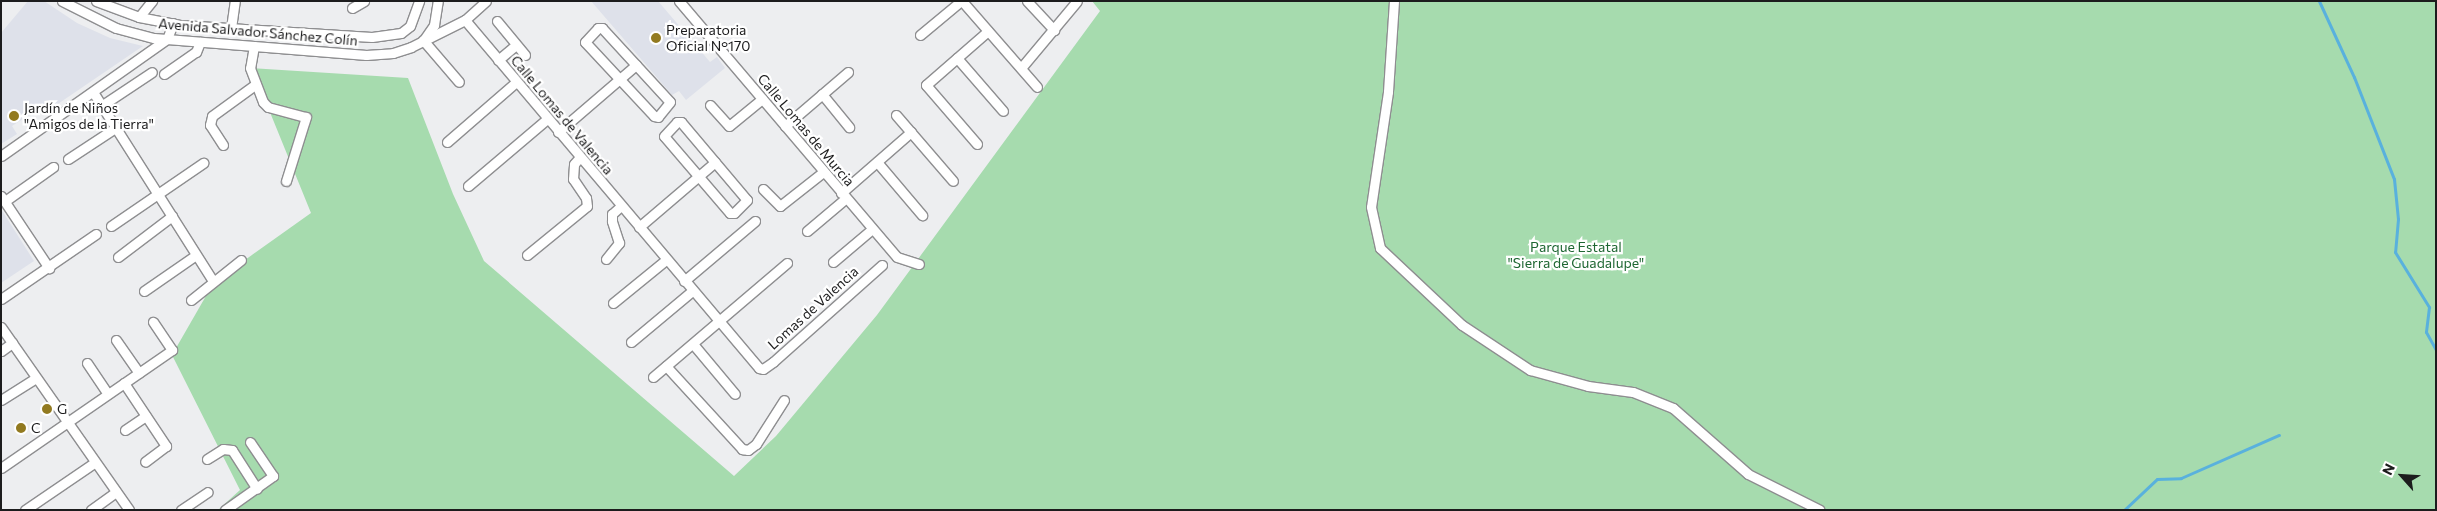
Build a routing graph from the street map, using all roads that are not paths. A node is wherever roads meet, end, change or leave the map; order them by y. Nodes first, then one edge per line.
1 (62, 1) edge
2 (96, 1) edge
3 (152, 1) edge
4 (235, 1) edge
5 (364, 1) edge
6 (419, 1) edge
7 (438, 1) edge
8 (486, 1) edge
9 (961, 1) edge
10 (1027, 1) edge
11 (1077, 1) edge
12 (1394, 1) edge
13 (682, 2) edge
14 (352, 8) dead end
15 (139, 17) junction
16 (465, 20) junction
17 (496, 21) dead end
18 (174, 23) junction
19 (231, 28) junction
20 (1054, 30) junction
21 (283, 31) junction
22 (988, 32) junction
23 (920, 35) dead end
24 (167, 39) junction
25 (424, 39) junction
26 (200, 42) junction
27 (516, 45) junction
28 (254, 46) junction
29 (281, 48) junction
30 (525, 55) dead end
31 (957, 58) junction
32 (498, 60) junction
33 (636, 65) junction
34 (1021, 68) junction
35 (152, 72) dead end
36 (848, 72) dead end
37 (164, 74) dead end
38 (620, 79) junction
39 (459, 82) dead end
40 (516, 82) junction
41 (256, 84) junction
42 (1037, 87) dead end
43 (93, 92) junction
44 (822, 94) junction
45 (762, 99) junction
46 (710, 105) dead end
47 (101, 106) junction
48 (1003, 111) dead end
49 (896, 115) dead end
50 (547, 118) junction
51 (785, 126) junction
52 (849, 127) dead end
53 (116, 128) junction
54 (558, 132) junction
55 (911, 132) junction
56 (447, 142) dead end
57 (223, 144) dead end
58 (977, 144) dead end
59 (1, 156) edge
60 (580, 157) junction
61 (68, 158) dead end
62 (715, 162) junction
63 (877, 162) junction
64 (203, 163) dead end
65 (53, 167) dead end
66 (823, 172) junction
67 (699, 176) junction
68 (953, 180) dead end
69 (286, 181) dead end
70 (468, 186) dead end
71 (763, 189) dead end
72 (157, 193) junction
73 (843, 196) junction
74 (3, 198) edge
75 (621, 206) junction
76 (922, 215) dead end
77 (172, 216) junction
78 (755, 221) dead end
79 (112, 226) dead end
80 (639, 227) junction
81 (872, 229) junction
82 (807, 231) dead end
83 (96, 234) dead end
84 (196, 255) junction
85 (527, 255) dead end
86 (118, 257) dead end
87 (241, 260) dead end
88 (606, 260) dead end
89 (666, 260) junction
90 (833, 262) dead end
91 (787, 263) dead end
92 (919, 264) dead end
93 (882, 265) dead end
94 (49, 268) junction
95 (213, 281) junction
96 (684, 281) junction
97 (144, 291) dead end
98 (692, 291) junction
99 (1, 299) edge
100 (191, 300) dead end
101 (613, 303) dead end
102 (154, 322) dead end
103 (718, 322) junction
104 (1, 327) edge
105 (116, 340) dead end
106 (631, 342) dead end
107 (12, 343) junction
108 (693, 344) junction
109 (1, 350) edge
110 (87, 363) dead end
111 (666, 366) junction
112 (761, 369) joint
113 (139, 373) junction
114 (653, 377) dead end
115 (36, 378) junction
116 (124, 383) junction
117 (108, 394) junction
118 (735, 394) dead end
119 (1, 400) edge
120 (784, 400) dead end
121 (146, 416) junction
122 (68, 422) junction
123 (125, 430) dead end
124 (250, 442) dead end
125 (207, 459) dead end
126 (94, 462) junction
127 (144, 462) dead end
128 (1, 468) edge
129 (257, 489) junction
130 (116, 492) junction
131 (208, 492) dead end
132 (26, 510) edge
133 (91, 510) edge
134 (129, 510) edge
135 (181, 510) edge
136 (225, 510) edge
137 (1820, 510) edge

1 - 24 street, Avenida Salvador Sánchez Colín
2 - 15 street, Avenida Salvador Sánchez Colín
3 - 15 street
4 - 19 street
5 - 14 street
6 - 21 street, Avenida Salvador Sánchez Colín
7 - 25 street
8 - 16 street, Avenida Salvador Sánchez Colín
9 - 22 street
9 - 23 street
10 - 20 street
11 - 20 street
12 - 137 street
13 - 45 street, Calle Lomas de Murcia
15 - 18 street, Avenida Salvador Sánchez Colín
16 - 25 street, Avenida Salvador Sánchez Colín
16 - 32 street, Calle Lomas de Valencia
17 - 27 street
18 - 19 street, Avenida Salvador Sánchez Colín
18 - 24 street
19 - 21 street, Avenida Salvador Sánchez Colín
20 - 34 street
21 - 29 street
22 - 31 street
22 - 34 street
24 - 26 street, Avenida Salvador Sánchez Colín
24 - 43 street
25 - 29 street, Avenida Salvador Sánchez Colín
25 - 39 street
26 - 28 street, Avenida Salvador Sánchez Colín
26 - 37 street
27 - 30 street
27 - 32 street
28 - 29 street, Avenida Salvador Sánchez Colín
28 - 41 street
31 - 48 street
31 - 58 street
32 - 40 street, Calle Lomas de Valencia
33 - 38 street
33 - 38 street
33 - 38 street
34 - 42 street
35 - 47 street
36 - 44 street
38 - 54 street
40 - 50 street, Calle Lomas de Valencia
40 - 56 street
41 - 57 street
41 - 69 street
43 - 47 street
43 - 59 street
44 - 51 street
44 - 52 street
45 - 46 street
45 - 51 street, Calle Lomas de Murcia
47 - 53 street
49 - 55 street
50 - 54 street, Calle Lomas de Valencia
50 - 70 street
51 - 66 street, Calle Lomas de Murcia
53 - 61 street
53 - 72 street
54 - 60 street, Calle Lomas de Valencia
55 - 63 street
55 - 68 street
60 - 75 street, Calle Lomas de Valencia
60 - 85 street
62 - 67 street
62 - 67 street
62 - 67 street
63 - 73 street
63 - 76 street
64 - 72 street
65 - 74 street
66 - 71 street
66 - 73 street, Calle Lomas de Murcia
67 - 80 street
72 - 77 street
72 - 79 street
73 - 81 street, Calle Lomas de Murcia
73 - 82 street
74 - 94 street
75 - 80 street, Calle Lomas de Valencia
75 - 88 street
77 - 84 street
77 - 86 street
78 - 96 street
80 - 89 street, Calle Lomas de Valencia
81 - 90 street
81 - 92 street, Calle Lomas de Murcia
83 - 94 street
84 - 95 street
84 - 97 street
87 - 95 street
89 - 96 street, Calle Lomas de Valencia
89 - 101 street
91 - 103 street
93 - 112 street, Lomas de Valencia
94 - 99 street
95 - 100 street
96 - 98 street, Calle Lomas de Valencia
98 - 103 street, Calle Lomas de Valencia
98 - 106 street
102 - 113 street
103 - 108 street
103 - 112 street, Calle Lomas de Valencia
104 - 107 street
105 - 113 street
107 - 109 street
107 - 115 street
108 - 111 street
108 - 118 street
110 - 117 street
111 - 114 street
111 - 120 street
113 - 116 street
115 - 119 street
115 - 122 street
116 - 117 street
116 - 121 street
117 - 122 street
121 - 123 street
121 - 127 street
122 - 126 street
122 - 128 street
124 - 129 street
125 - 129 street
126 - 130 street
126 - 132 street
129 - 136 street
130 - 133 street
130 - 134 street
131 - 135 street

